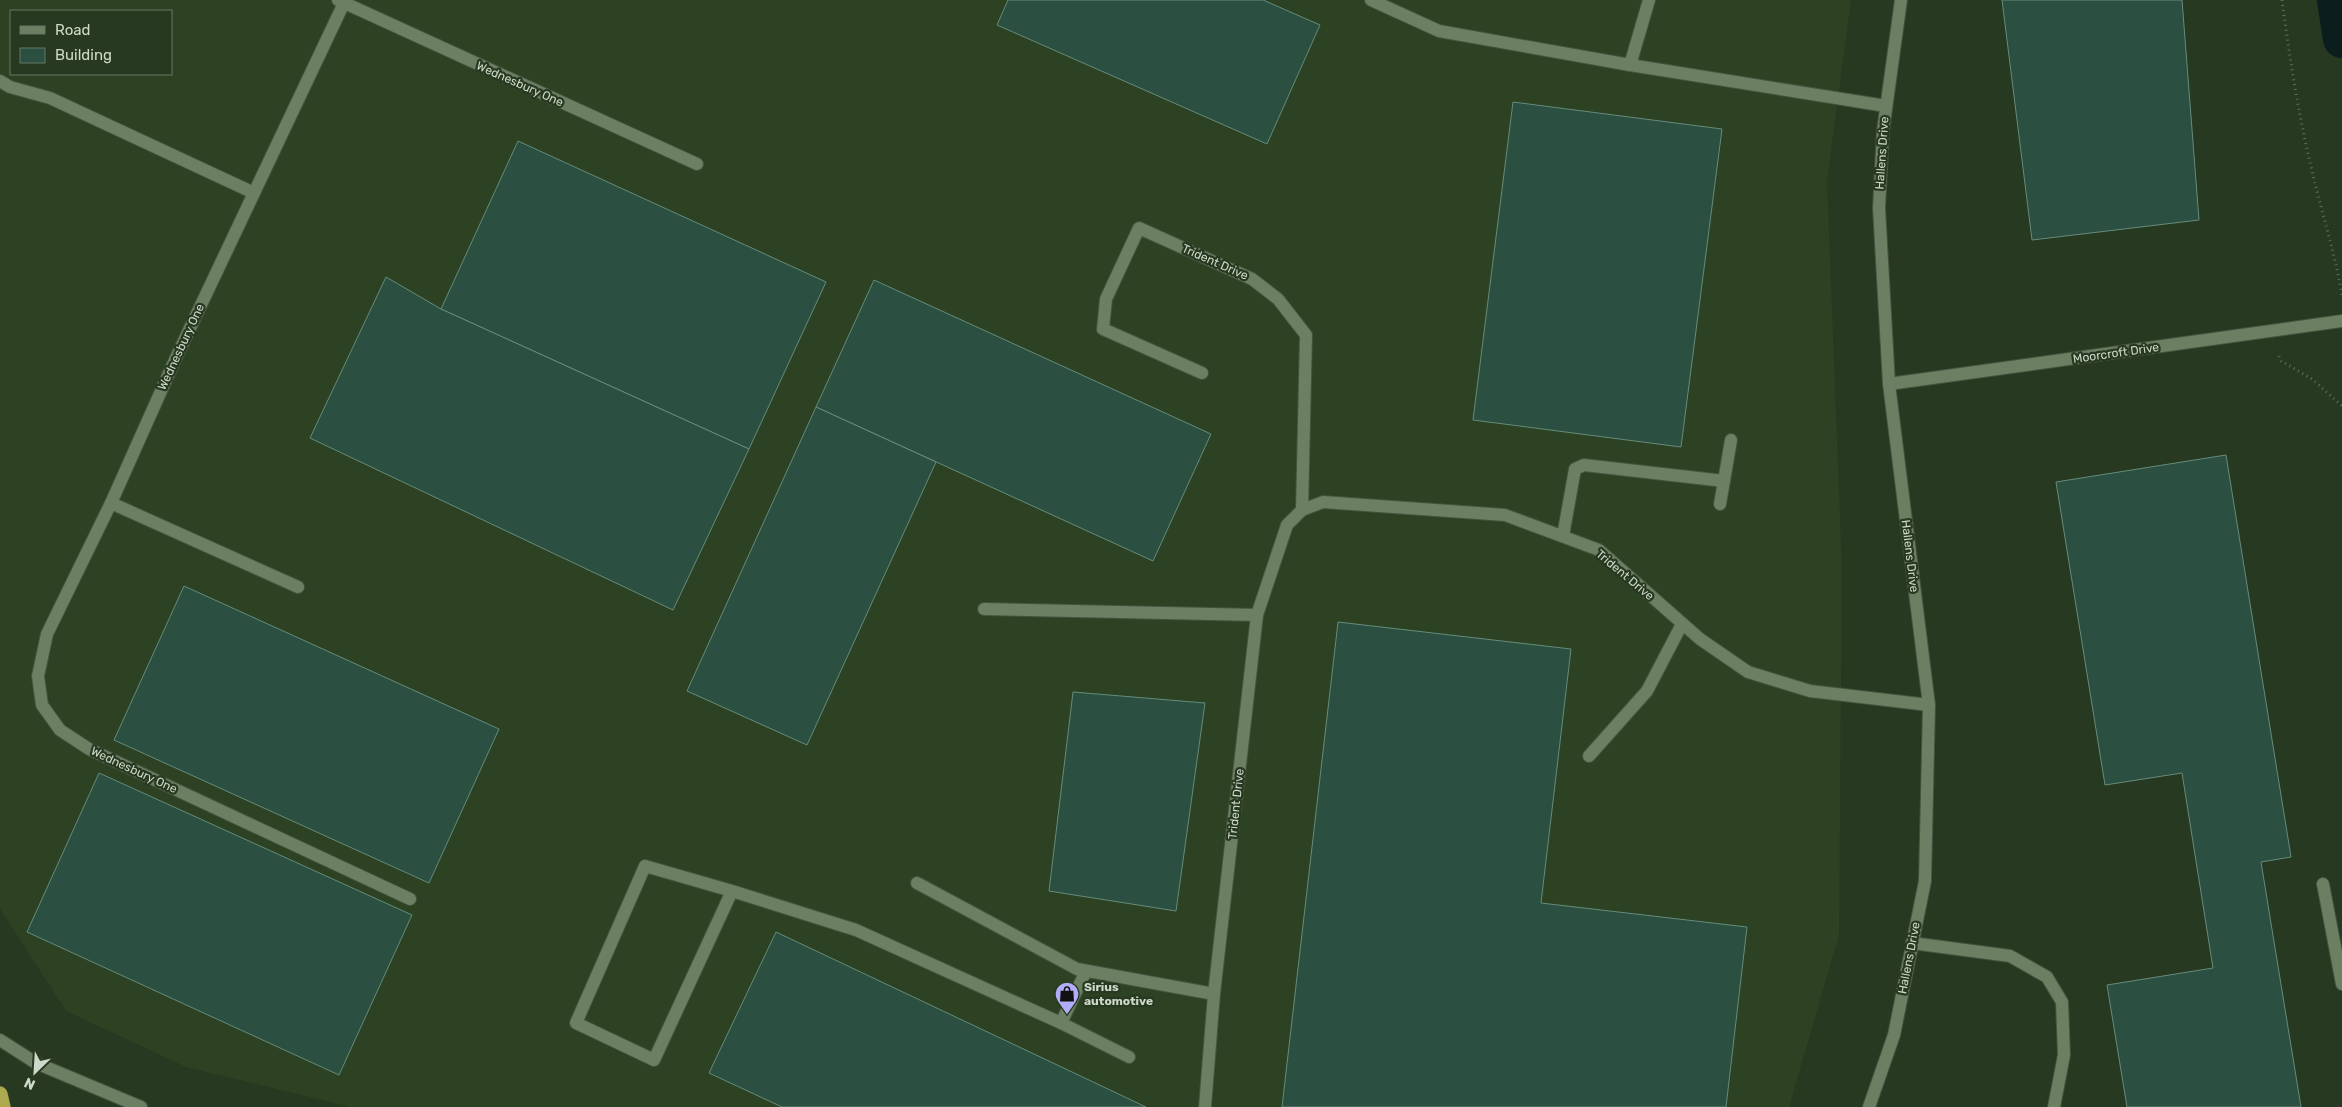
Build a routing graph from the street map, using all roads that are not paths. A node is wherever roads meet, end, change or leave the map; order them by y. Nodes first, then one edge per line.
1 (1371, 0) edge
2 (1649, 0) edge
3 (1901, 0) edge
4 (341, 2) edge
5 (1630, 65) junction
6 (3, 87) edge
7 (1886, 106) junction
8 (697, 164) dead end
9 (254, 193) junction
10 (2342, 321) edge
11 (1202, 373) dead end
12 (1889, 384) junction
13 (1731, 440) dead end
14 (1724, 481) junction
15 (111, 503) junction
16 (1720, 504) dead end
17 (1302, 510) junction
18 (1563, 536) junction
19 (298, 587) dead end
20 (984, 609) dead end
21 (1257, 615) junction
22 (1682, 624) junction
23 (1929, 705) junction
24 (1589, 756) dead end
25 (917, 883) dead end
26 (2323, 884) dead end
27 (732, 891) junction
28 (410, 899) dead end
29 (1912, 943) junction
30 (1086, 971) junction
31 (2342, 984) edge
32 (1214, 994) junction
33 (1061, 1023) junction
34 (0, 1040) edge
35 (1129, 1057) dead end
36 (0, 1094) edge
37 (3, 1107) edge
38 (141, 1107) edge
39 (1205, 1107) edge
40 (1868, 1107) edge
41 (2054, 1107) edge

1 - 5 street
2 - 5 street
3 - 7 street, Hallens Drive
4 - 8 street, Wednesbury One
4 - 9 street, Wednesbury One
5 - 7 street
6 - 9 street
7 - 12 street, Hallens Drive
9 - 15 street, Wednesbury One
10 - 12 street, Moorcroft Drive
11 - 17 street, Trident Drive
12 - 23 street, Hallens Drive
13 - 14 street
14 - 16 street
14 - 18 street
15 - 19 street
15 - 28 street, Wednesbury One
17 - 18 street, Trident Drive
17 - 21 street, Trident Drive
18 - 22 street, Trident Drive
20 - 21 street
21 - 32 street, Trident Drive
22 - 23 street, Trident Drive
22 - 24 street
23 - 29 street, Hallens Drive
25 - 30 street
26 - 31 street
27 - 27 street
27 - 33 street
29 - 40 street, Hallens Drive
29 - 41 street
30 - 32 street
30 - 33 street
32 - 39 street, Trident Drive
33 - 35 street
34 - 38 street
36 - 37 highway

